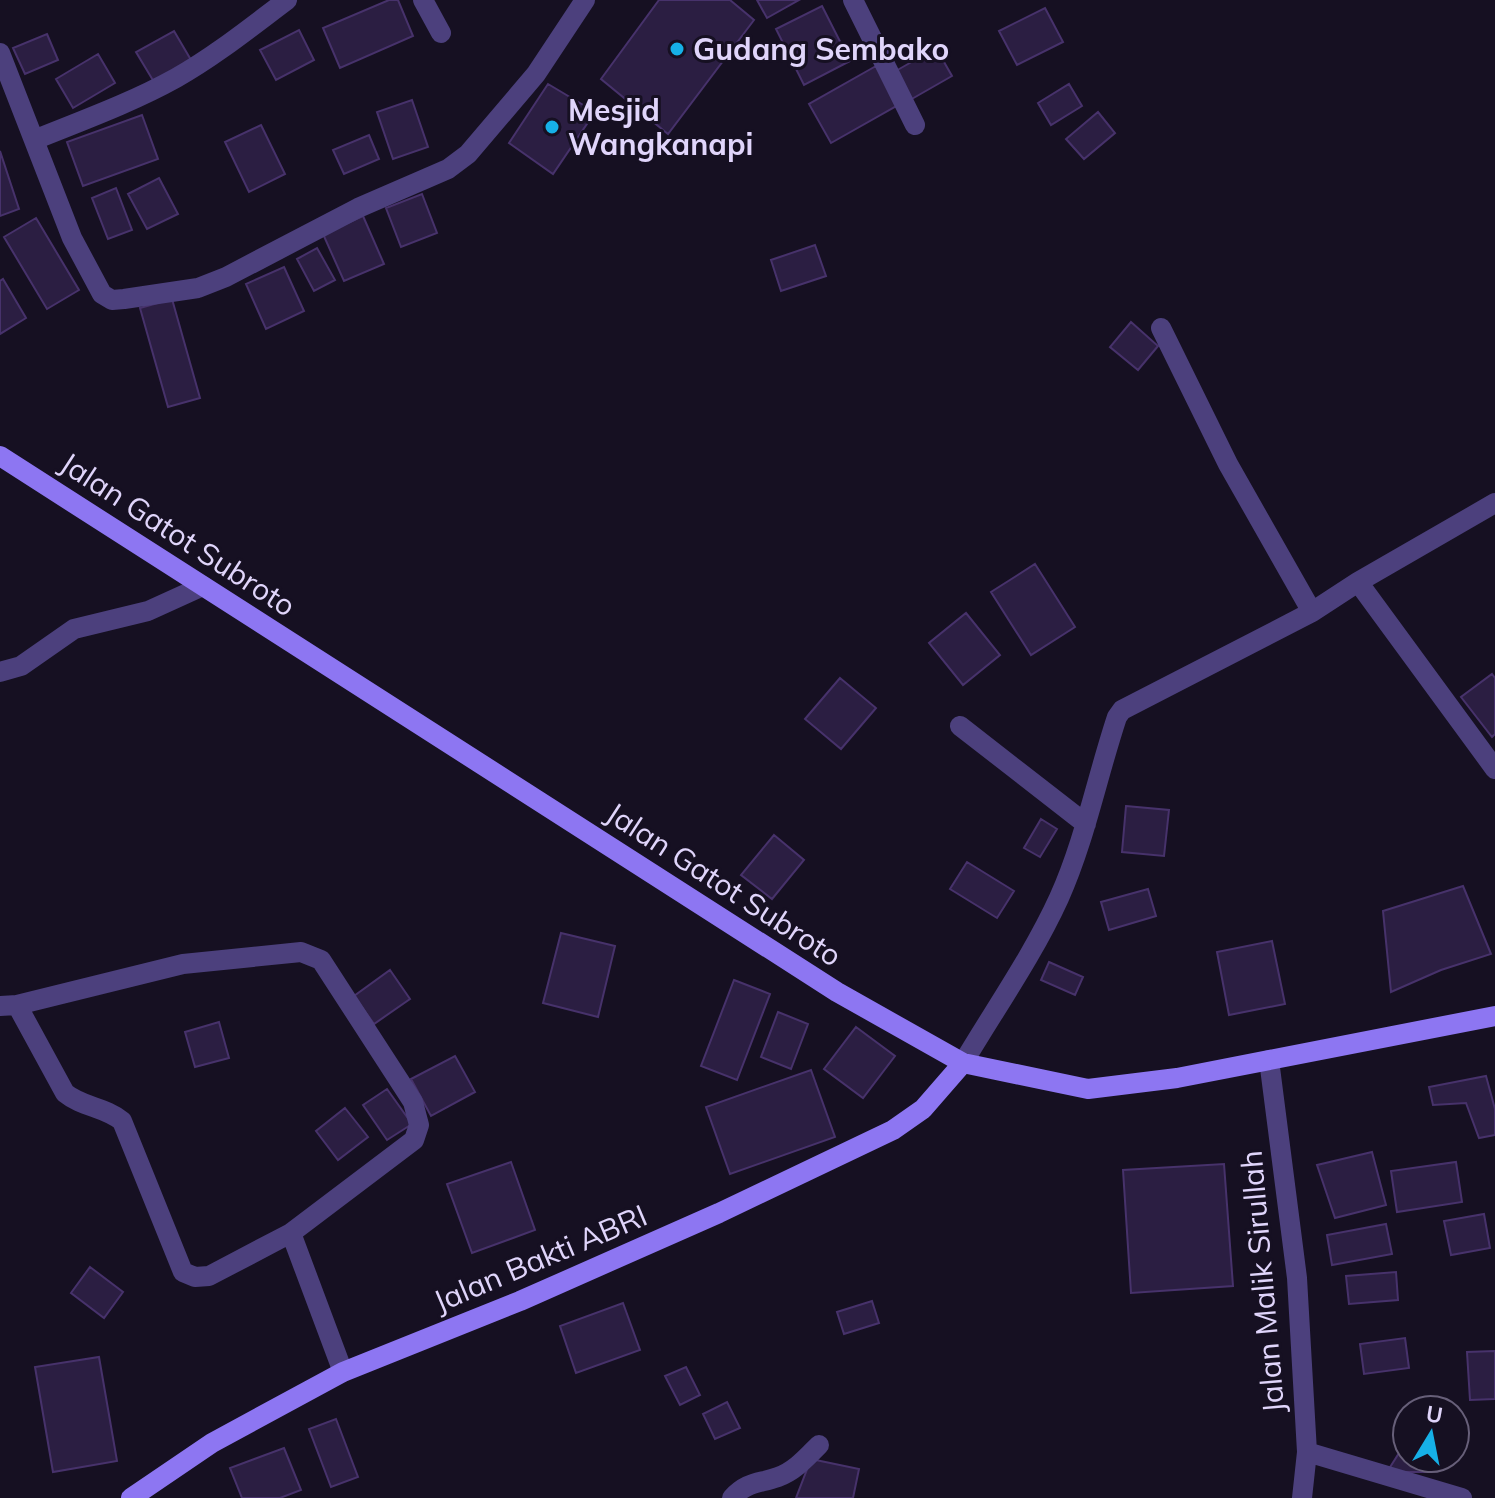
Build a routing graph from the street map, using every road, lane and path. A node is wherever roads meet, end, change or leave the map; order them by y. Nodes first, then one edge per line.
1 (287, 0) edge
2 (423, 0) edge
3 (585, 0) edge
4 (853, 0) edge
5 (441, 33) dead end
6 (0, 53) edge
7 (915, 125) dead end
8 (34, 140) junction
9 (1161, 328) dead end
10 (0, 456) edge
11 (1495, 503) edge
12 (1358, 582) junction
13 (203, 586) junction
14 (1312, 612) junction
15 (0, 672) edge
16 (960, 726) dead end
17 (1494, 766) edge
18 (1086, 824) junction
19 (8, 1006) edge
20 (1495, 1016) edge
21 (1269, 1060) junction
22 (963, 1063) junction
23 (291, 1233) junction
24 (343, 1372) junction
25 (819, 1445) dead end
26 (1307, 1452) junction
27 (131, 1498) edge
28 (732, 1498) edge
29 (1302, 1498) edge
30 (1462, 1498) edge

1 - 8 street
2 - 5 street
3 - 8 street
4 - 7 street
6 - 8 street
9 - 14 street
10 - 13 main road, Jalan Gatot Subroto
11 - 12 street
12 - 14 street
12 - 17 street
13 - 15 street
13 - 22 main road, Jalan Gatot Subroto
14 - 18 street
16 - 18 street
18 - 22 street
19 - 23 street
19 - 23 street
20 - 21 main road, Jalan Gatot Subroto
21 - 22 main road, Jalan Gatot Subroto
21 - 26 street, Jalan Malik Sirullah
22 - 24 main road, Jalan Bakti ABRI
23 - 24 street
24 - 27 main road, Jalan Bakti ABRI
25 - 28 street
26 - 29 street, Jalan Malik Sirullah
26 - 30 street

